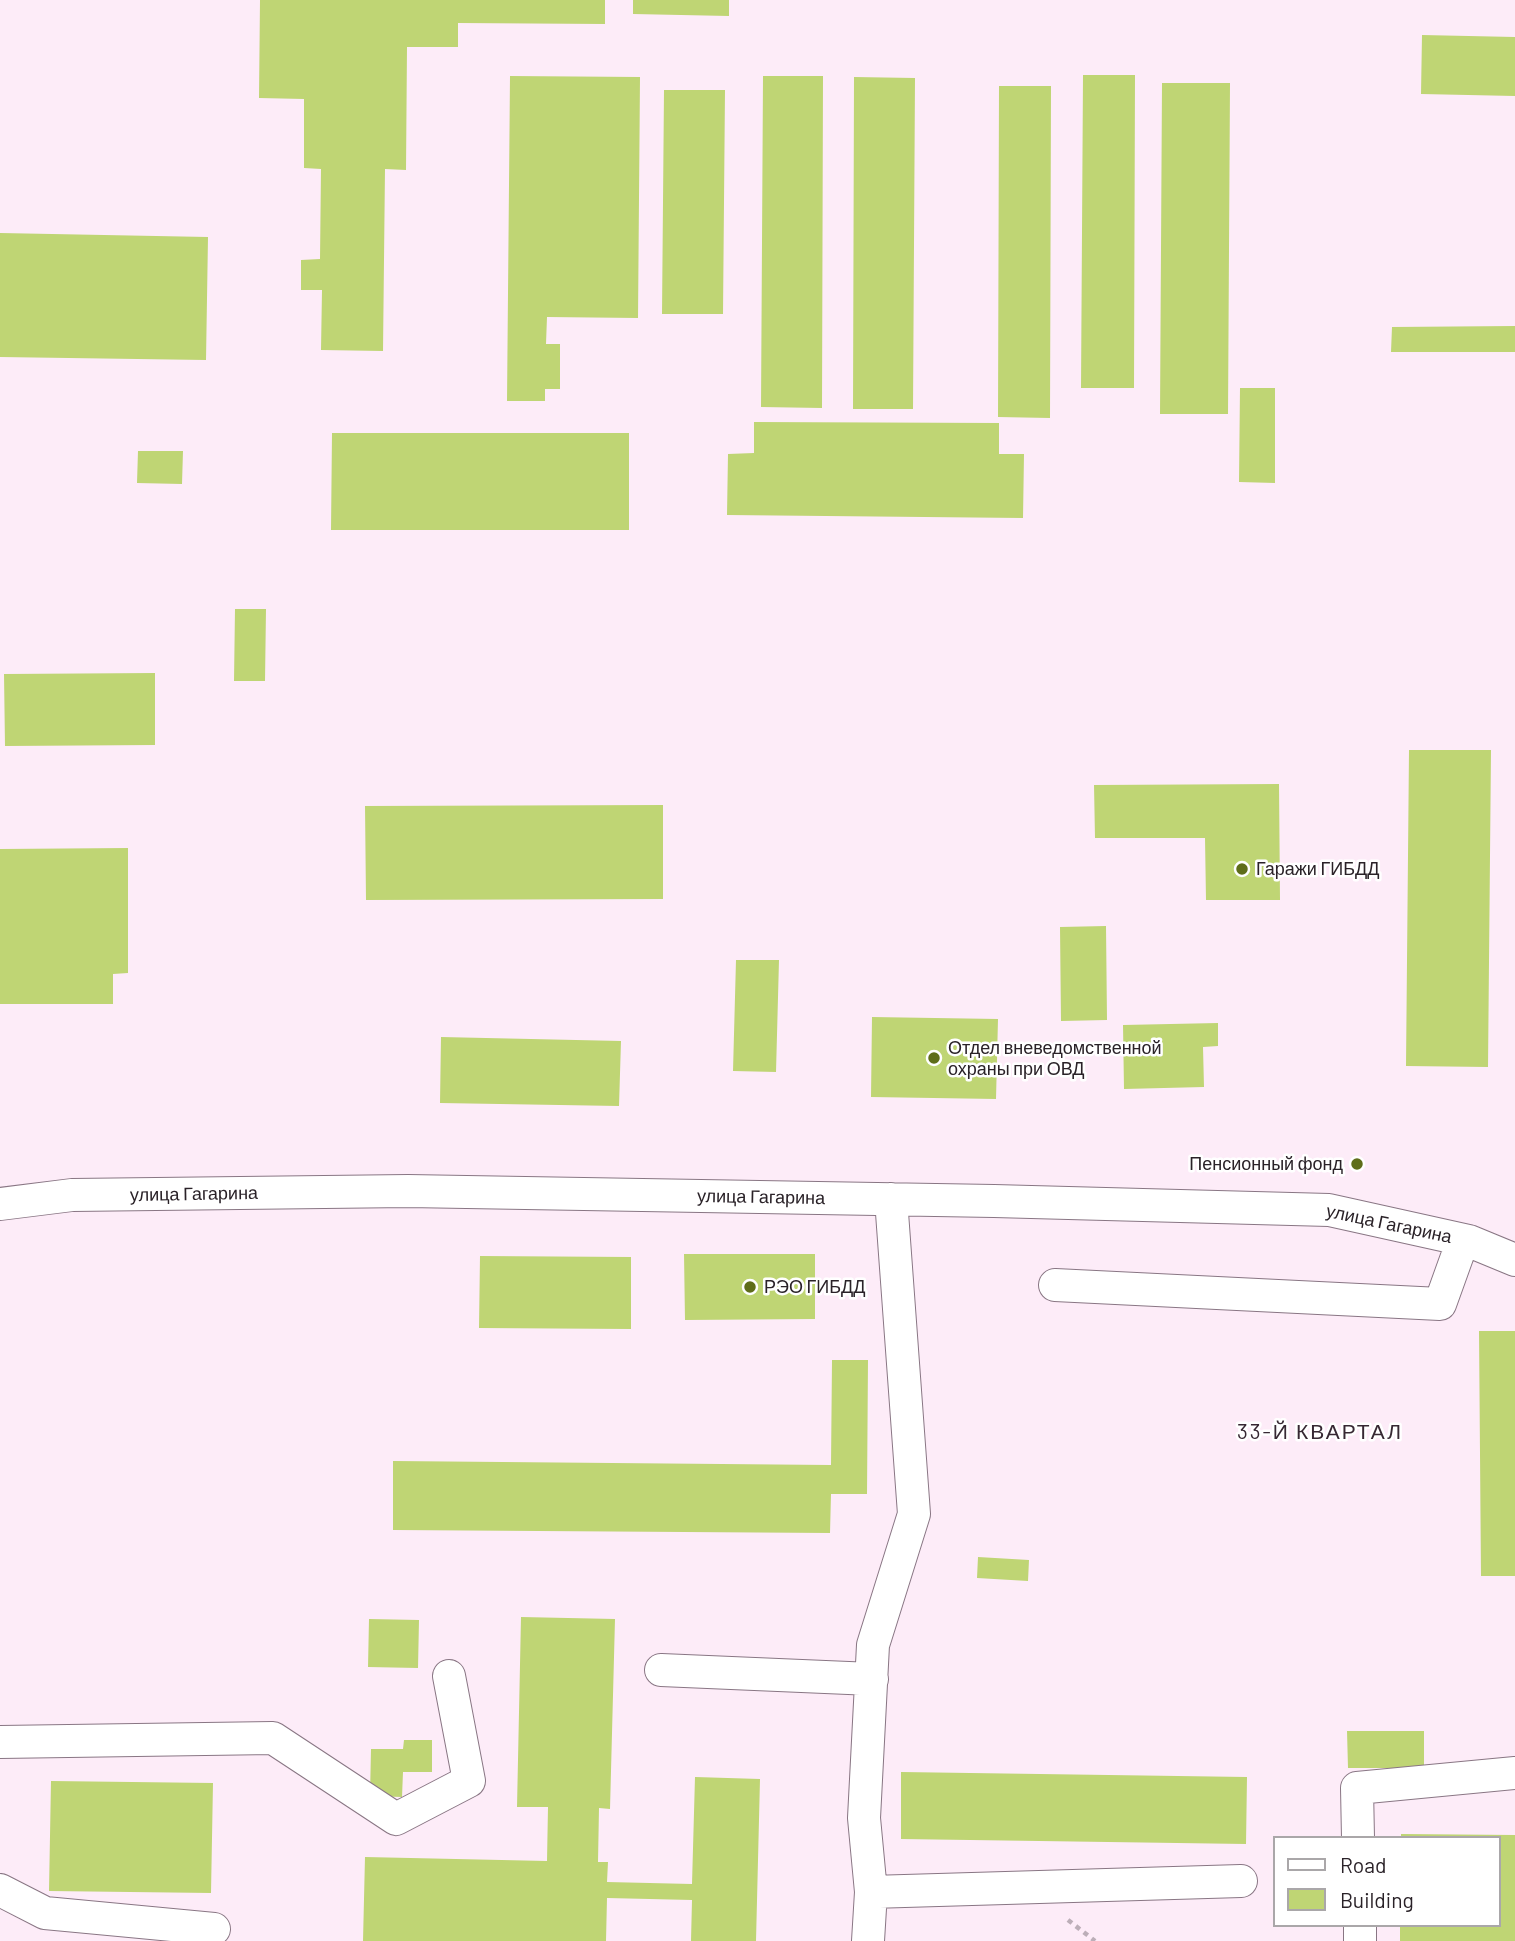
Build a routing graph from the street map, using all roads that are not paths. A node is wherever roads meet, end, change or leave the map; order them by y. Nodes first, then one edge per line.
1 (891, 1199) junction
2 (0, 1204) edge
3 (1463, 1240) junction
4 (1515, 1259) edge
5 (1055, 1285) dead end
6 (661, 1670) dead end
7 (449, 1676) dead end
8 (872, 1679) junction
9 (0, 1742) edge
10 (1515, 1773) edge
11 (1358, 1836) edge
12 (1241, 1881) dead end
13 (0, 1882) edge
14 (0, 1890) edge
15 (871, 1892) junction
16 (214, 1929) dead end
17 (868, 1941) edge

1 - 2 street, улица Гагарина
1 - 3 street, улица Гагарина
1 - 8 street
3 - 4 street, улица Гагарина
3 - 5 street
6 - 8 street
7 - 9 street
8 - 15 street
10 - 11 street
12 - 15 street
13 - 14 street
14 - 16 street
15 - 17 street

